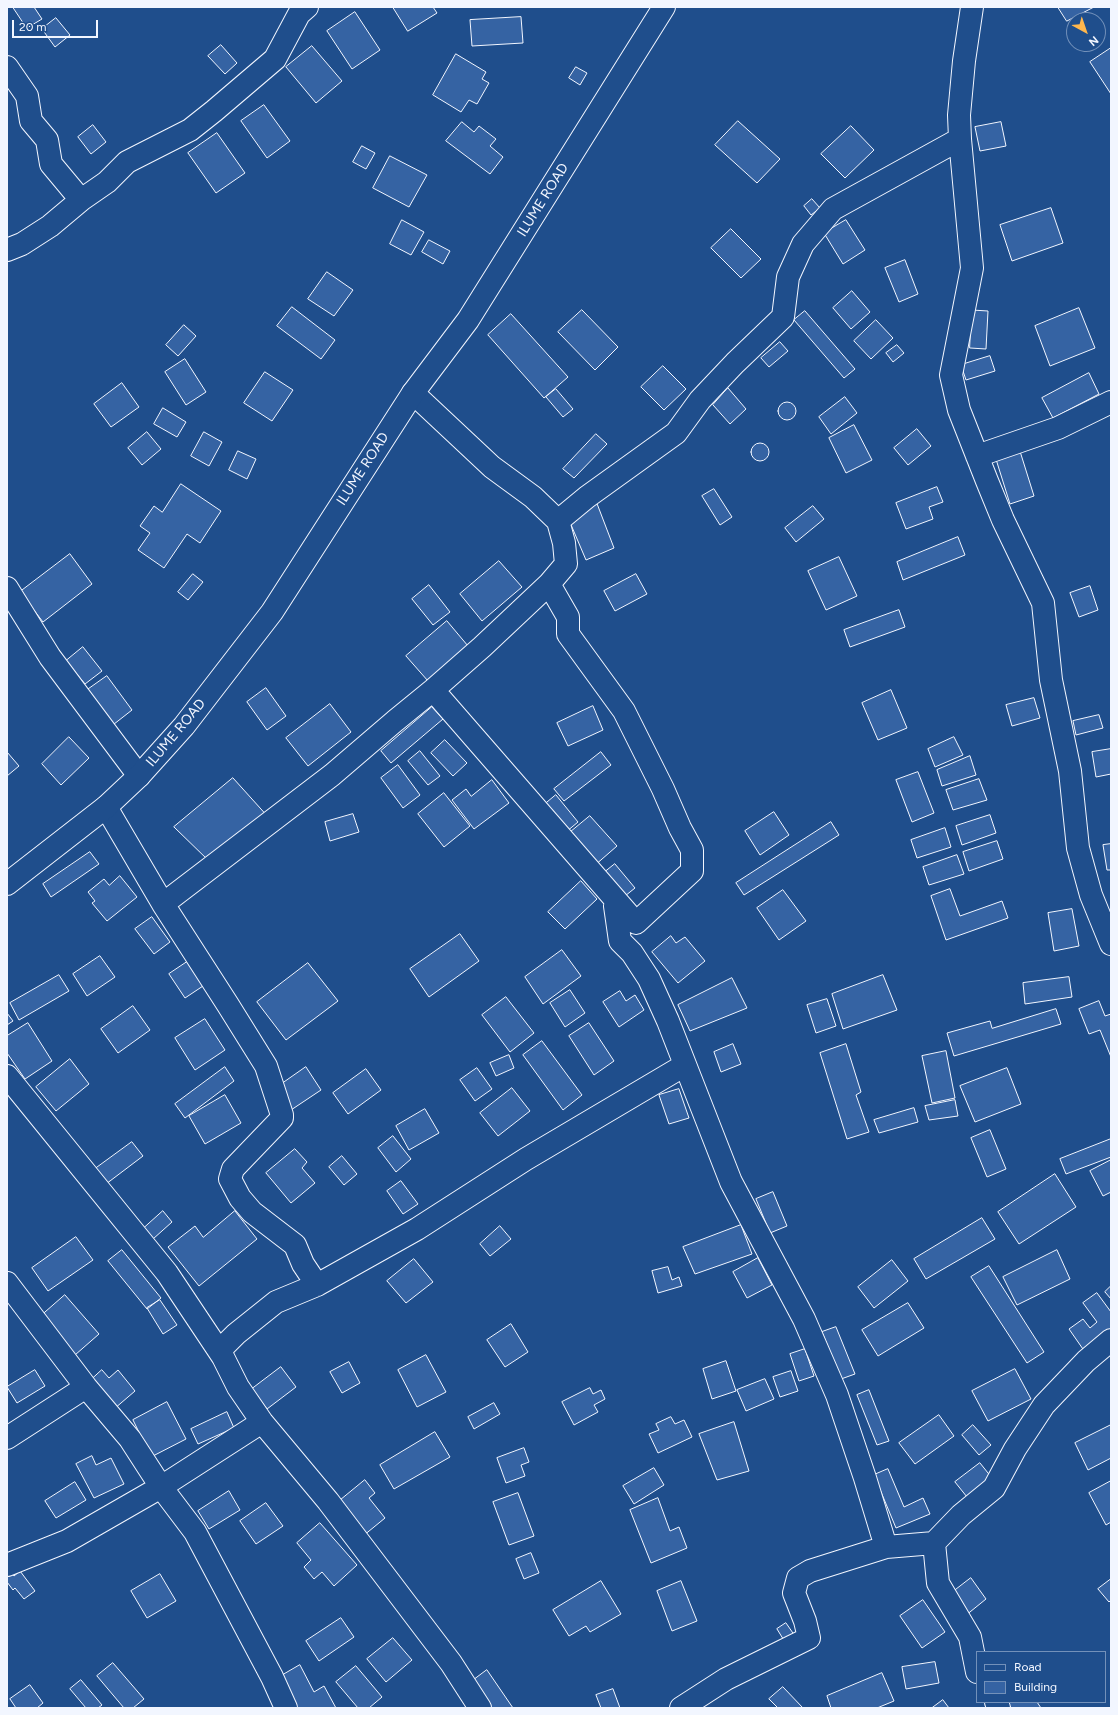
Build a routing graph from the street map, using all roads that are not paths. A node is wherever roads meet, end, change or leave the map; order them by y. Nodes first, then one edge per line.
1 (308, 7) edge
2 (664, 7) edge
3 (972, 7) edge
4 (7, 67) edge
5 (960, 139) junction
6 (80, 200) junction
7 (7, 250) edge
8 (413, 392) junction
9 (1111, 402) edge
10 (977, 456) junction
11 (558, 521) junction
12 (549, 584) junction
13 (7, 588) edge
14 (433, 690) junction
15 (139, 776) junction
16 (106, 807) junction
17 (7, 884) edge
18 (163, 904) junction
19 (636, 923) junction
20 (1111, 944) edge
21 (685, 1065) junction
22 (7, 1076) edge
23 (7, 1283) edge
24 (317, 1285) junction
25 (1111, 1340) edge
26 (223, 1357) junction
27 (86, 1386) junction
28 (262, 1422) junction
29 (7, 1438) edge
30 (161, 1487) junction
31 (934, 1543) junction
32 (886, 1547) junction
33 (7, 1565) edge
34 (976, 1667) edge
35 (687, 1706) edge
36 (286, 1708) edge
37 (480, 1708) edge

1 - 6 street
2 - 8 street, ILUME ROAD
3 - 5 street
4 - 6 street
5 - 10 street
5 - 11 street
6 - 7 street
8 - 11 street
8 - 15 street, ILUME ROAD
9 - 10 street
10 - 20 street
11 - 12 street
12 - 14 street
12 - 19 street
13 - 15 street
14 - 18 street
14 - 19 street
15 - 16 street, ILUME ROAD
16 - 17 street, ILUME ROAD
16 - 18 street
18 - 24 street
19 - 21 street
21 - 24 street
21 - 32 street
22 - 26 street
23 - 27 street
24 - 26 street
25 - 31 street
26 - 28 street
27 - 29 street
27 - 30 street
28 - 30 street
28 - 37 street
30 - 33 street
30 - 36 street
31 - 32 street
31 - 34 street
32 - 35 street

